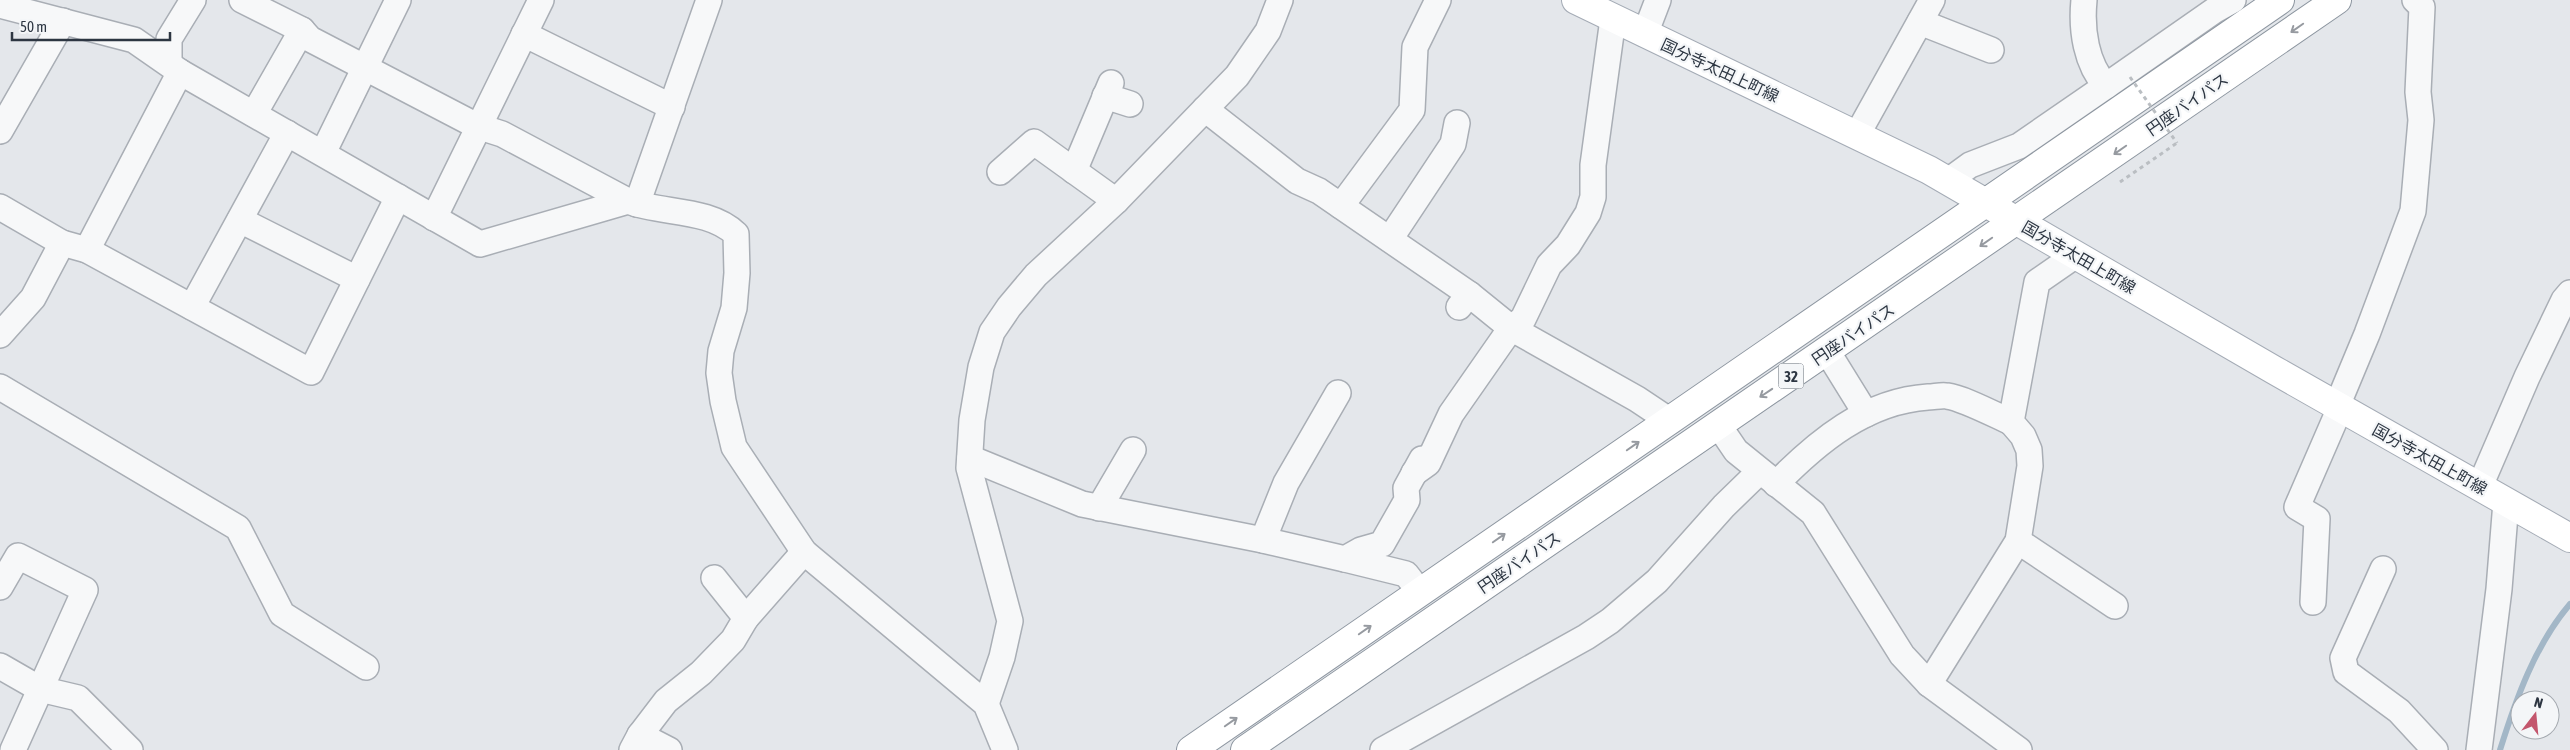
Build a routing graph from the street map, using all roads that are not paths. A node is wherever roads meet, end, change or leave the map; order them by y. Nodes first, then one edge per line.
1 (193, 0) edge
2 (242, 0) edge
3 (398, 0) edge
4 (540, 0) edge
5 (709, 0) edge
6 (1280, 0) edge
7 (1438, 0) edge
8 (1576, 0) edge
9 (1658, 0) edge
10 (1932, 0) edge
11 (2084, 0) edge
12 (2233, 0) edge
13 (2280, 0) edge
14 (2337, 0) edge
15 (2415, 0) edge
16 (0, 5) edge
17 (1606, 10) edge
18 (63, 22) junction
19 (1920, 22) junction
20 (302, 30) junction
21 (524, 34) junction
22 (1645, 34) junction
23 (1991, 50) dead end
24 (174, 68) junction
25 (365, 68) junction
26 (2106, 86) junction
27 (1130, 104) dead end
28 (672, 107) junction
29 (1205, 109) junction
30 (254, 114) junction
31 (1457, 123) dead end
32 (477, 126) junction
33 (0, 132) edge
34 (288, 133) junction
35 (1857, 135) junction
36 (323, 153) junction
37 (1074, 171) junction
38 (1000, 172) dead end
39 (1948, 181) junction
40 (398, 197) junction
41 (1116, 201) junction
42 (633, 202) junction
43 (1986, 202) junction
44 (1341, 206) junction
45 (0, 207) edge
46 (434, 218) junction
47 (240, 220) junction
48 (2017, 221) junction
49 (1390, 239) junction
50 (62, 243) junction
51 (87, 250) junction
52 (2076, 255) junction
53 (357, 279) junction
54 (2570, 293) edge
55 (192, 307) junction
56 (1511, 328) junction
57 (0, 335) edge
58 (1827, 351) junction
59 (0, 387) edge
60 (1338, 393) dead end
61 (2338, 407) junction
62 (1866, 414) junction
63 (1670, 421) junction
64 (2011, 422) junction
65 (1719, 426) junction
66 (1133, 450) dead end
67 (970, 458) junction
68 (1768, 478) junction
69 (2480, 486) junction
70 (2506, 502) junction
71 (1099, 508) junction
72 (2570, 538) edge
73 (1263, 540) junction
74 (2018, 541) junction
75 (804, 552) junction
76 (1345, 559) junction
77 (2383, 569) dead end
78 (714, 578) dead end
79 (0, 587) edge
80 (1420, 592) junction
81 (2313, 602) dead end
82 (2115, 606) dead end
83 (746, 618) junction
84 (0, 666) edge
85 (366, 666) dead end
86 (1929, 684) junction
87 (40, 689) junction
88 (986, 704) junction
89 (636, 743) edge
90 (12, 750) edge
91 (130, 750) edge
92 (669, 750) edge
93 (1005, 750) edge
94 (1191, 750) edge
95 (1244, 750) edge
96 (1383, 750) edge
97 (2019, 750) edge
98 (2435, 750) edge
99 (2479, 750) edge

1 - 24 street
2 - 20 street
3 - 25 street
4 - 21 street
5 - 28 street
6 - 29 street
7 - 44 street
8 - 17 main road, 国分寺太田上町線
9 - 22 street
10 - 19 street
11 - 26 street
12 - 26 street
13 - 43 main road, 円座バイパス / 32
14 -> 48 main road, 円座バイパス / 32
15 - 61 street
16 - 18 street
17 - 22 main road, 国分寺太田上町線
17 - 56 street
18 - 24 street
18 - 33 street
19 - 23 street
19 - 35 street
20 - 25 street
20 - 30 street
21 - 28 street
21 - 32 street
22 - 35 main road, 国分寺太田上町線
24 - 30 street
24 - 51 street
25 - 32 street
25 - 36 street
26 - 39 street
27 - 37 street
28 - 42 street
29 - 41 street
29 - 44 street
30 - 34 street
31 - 49 street
32 - 42 street
32 - 46 street
34 - 36 street
34 - 47 street
35 - 39 main road, 国分寺太田上町線
36 - 40 street
37 - 38 street
37 - 41 street
39 - 43 main road, 国分寺太田上町線
40 - 46 street
40 - 53 street
41 - 67 street
42 - 46 street
42 - 75 street
43 - 48 main road, 国分寺太田上町線
43 - 63 main road, 円座バイパス / 32
44 - 49 street
45 - 50 street
47 - 53 street
47 - 55 street
48 - 52 main road, 国分寺太田上町線
48 -> 58 main road, 円座バイパス / 32
49 - 56 street
50 - 51 street
50 - 57 street
51 - 55 street
52 - 61 main road, 国分寺太田上町線
52 - 64 street
53 - 55 street
54 - 69 street
56 - 63 street
56 - 76 street
58 - 62 street
58 -> 65 main road, 円座バイパス / 32
59 - 85 street
60 - 73 street
61 - 69 main road, 国分寺太田上町線
61 - 81 street
62 - 64 street
62 - 68 street
80 -> 63 main road, 円座バイパス / 32
64 - 74 street
65 - 68 street
65 - 95 main road, 円座バイパス / 32
66 - 71 street
67 - 71 street
67 - 88 street
68 - 86 street
68 - 96 street
69 - 70 main road, 国分寺太田上町線
70 - 72 main road, 国分寺太田上町線
70 - 99 street
71 - 73 street
73 - 76 street
74 - 82 street
74 - 86 street
75 - 83 street
75 - 88 street
76 - 80 street
77 - 98 street
78 - 83 street
79 - 87 street
94 -> 80 main road, 円座バイパス / 32
83 - 89 street
84 - 87 street
86 - 97 street
87 - 90 street
87 - 91 street
88 - 93 street
89 - 92 street

